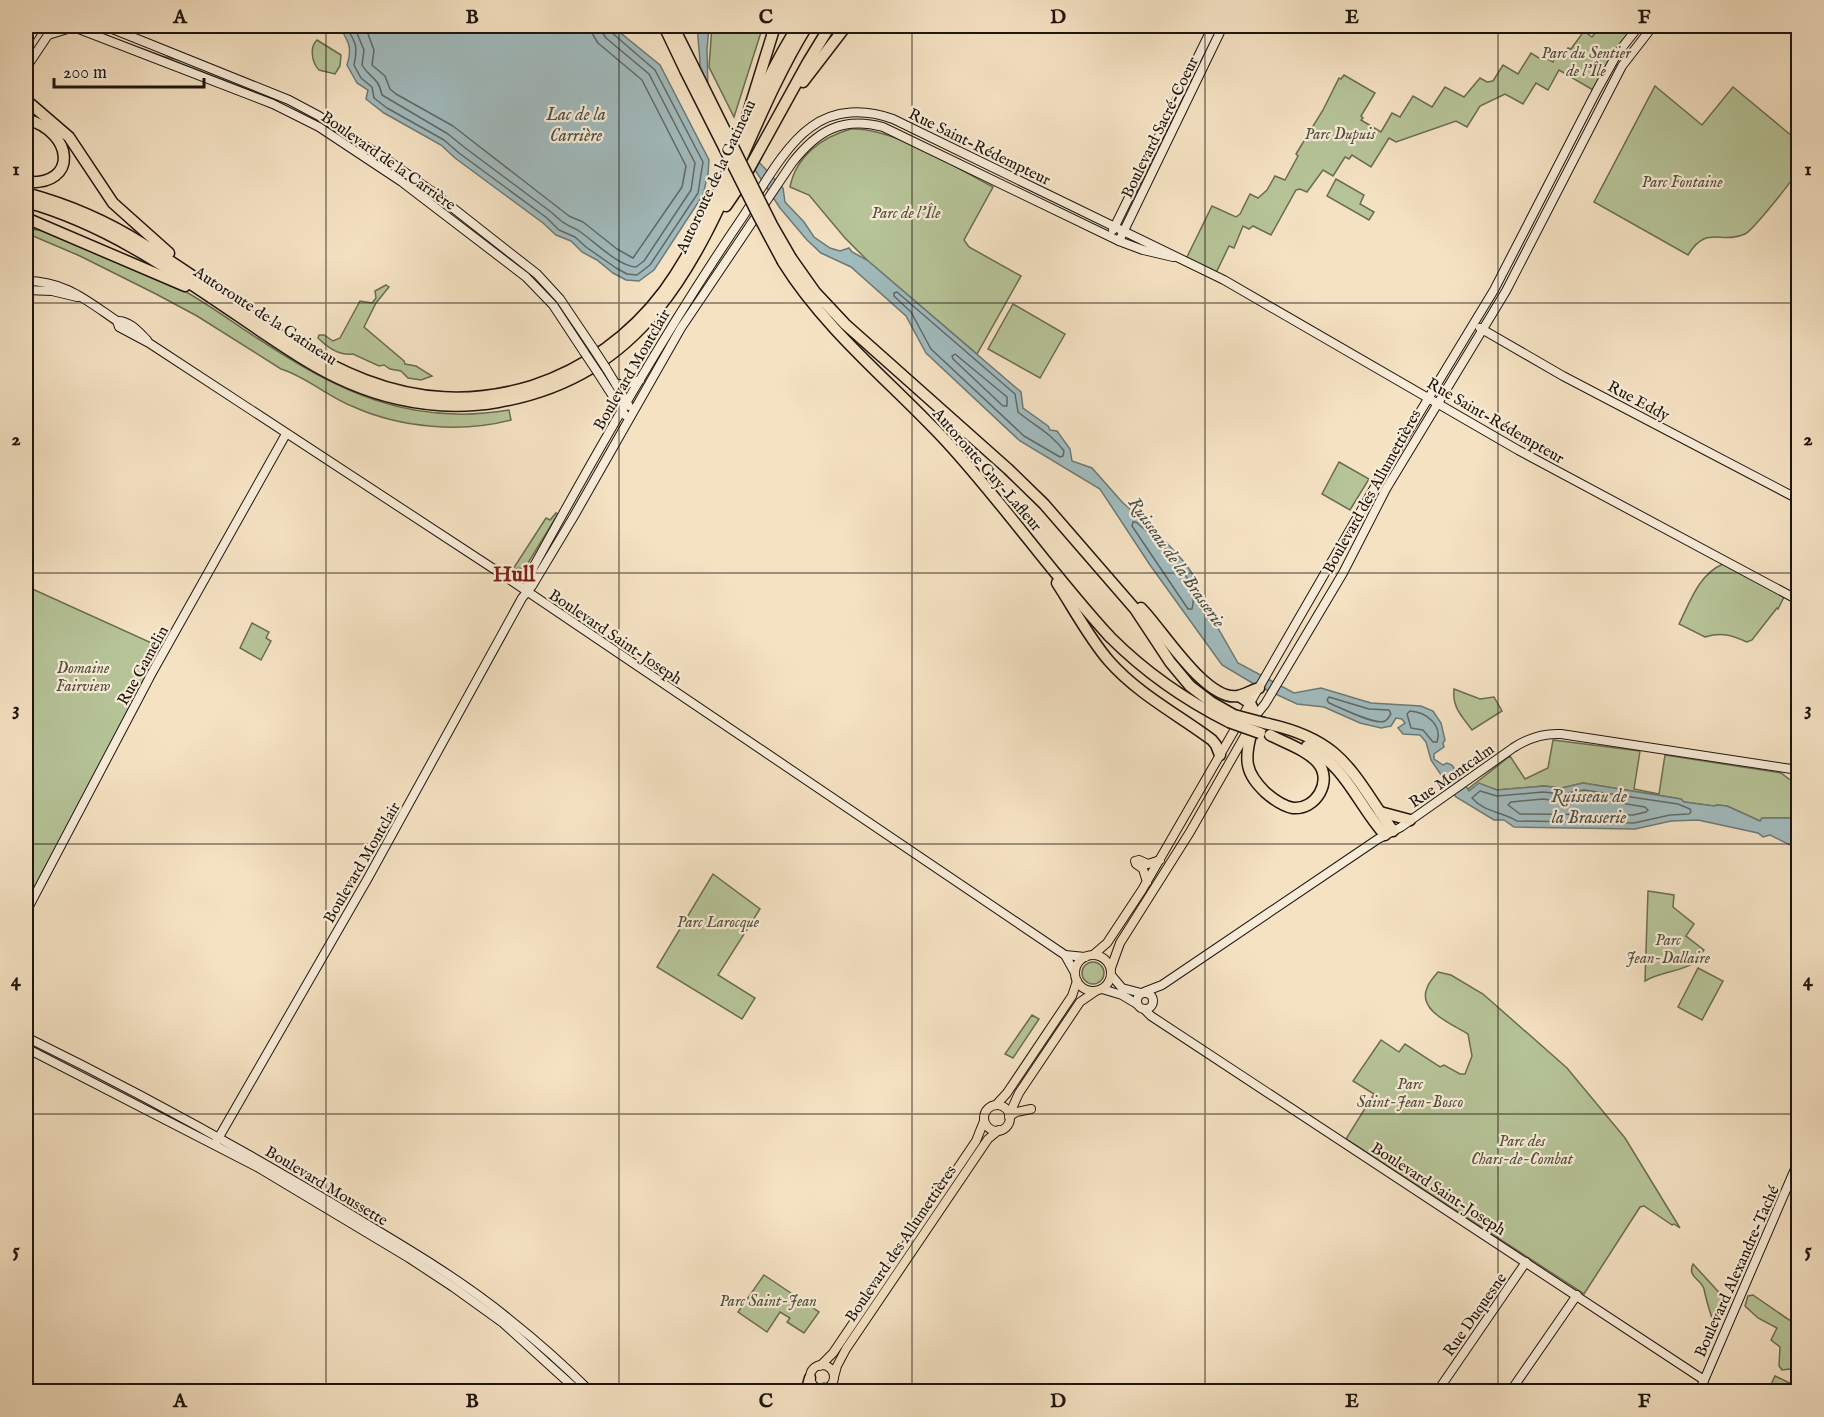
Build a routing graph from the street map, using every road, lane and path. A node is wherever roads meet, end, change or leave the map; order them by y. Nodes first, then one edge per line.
1 (35, 26) edge
2 (54, 26) edge
3 (72, 26) edge
4 (105, 26) edge
5 (663, 26) edge
6 (674, 26) edge
7 (776, 26) edge
8 (798, 26) edge
9 (807, 26) edge
10 (830, 26) edge
11 (846, 26) edge
12 (1213, 26) edge
13 (1223, 26) edge
14 (1639, 26) edge
15 (1653, 26) edge
16 (48, 35) junction
17 (26, 43) edge
18 (26, 68) edge
19 (689, 68) junction
20 (26, 100) edge
21 (26, 109) edge
22 (47, 117) junction
23 (26, 119) edge
24 (778, 119) junction
25 (744, 141) junction
26 (735, 164) junction
27 (775, 169) joint
28 (783, 177) joint
29 (26, 182) edge
30 (26, 193) edge
31 (26, 201) edge
32 (26, 218) edge
33 (40, 223) junction
34 (26, 225) edge
35 (1115, 226) junction
36 (1124, 230) junction
37 (709, 231) junction
38 (1110, 236) junction
39 (1119, 241) junction
40 (1183, 259) junction
41 (787, 260) junction
42 (196, 278) junction
43 (26, 281) edge
44 (26, 290) edge
45 (204, 292) junction
46 (92, 304) junction
47 (1483, 330) junction
48 (1468, 333) junction
49 (640, 380) junction
50 (616, 384) junction
51 (1429, 397) junction
52 (627, 403) junction
53 (1438, 403) junction
54 (622, 411) junction
55 (630, 416) junction
56 (286, 434) junction
57 (1798, 499) edge
58 (1020, 528) junction
59 (534, 566) junction
60 (1104, 572) junction
61 (500, 573) junction
62 (526, 591) junction
63 (1798, 600) edge
64 (1256, 690) junction
65 (1239, 696) junction
66 (1250, 704) junction
67 (1256, 715) junction
68 (1232, 718) junction
69 (1265, 730) junction
70 (1220, 755) junction
71 (1798, 770) edge
72 (1379, 811) junction
73 (1410, 820) junction
74 (1389, 833) junction
75 (1160, 860) junction
76 (1147, 882) junction
77 (26, 912) edge
78 (1065, 955) junction
79 (1089, 956) junction
80 (1111, 972) junction
81 (1076, 977) junction
82 (1162, 985) junction
83 (1099, 990) junction
84 (1142, 993) junction
85 (1153, 1001) junction
86 (1141, 1006) junction
87 (1158, 1020) junction
88 (26, 1037) edge
89 (26, 1048) edge
90 (996, 1106) junction
91 (1031, 1109) dead end
92 (1009, 1116) junction
93 (984, 1120) junction
94 (999, 1130) junction
95 (217, 1140) junction
96 (1798, 1162) edge
97 (1526, 1262) junction
98 (1577, 1296) junction
99 (819, 1366) junction
100 (834, 1377) junction
101 (810, 1378) junction
102 (1704, 1380) junction
103 (822, 1390) edge
104 (579, 1392) edge
105 (591, 1392) edge
106 (806, 1392) edge
107 (1437, 1392) edge
108 (1509, 1392) edge
109 (1699, 1392) edge

1 - 17 main road
2 - 16 main road
3 - 16 main road
3 - 54 main road, Boulevard de la Carrière, bridge
4 - 50 main road, Boulevard de la Carrière, bridge
5 - 19 highway, Autoroute Guy-Lafleur
6 - 19 highway, Autoroute Guy-Lafleur
7 - 25 highway
8 - 25 highway, Autoroute de la Gatineau
9 - 25 highway, Autoroute de la Gatineau
10 - 24 highway
11 - 24 highway
12 - 35 main road, Boulevard Sacré-Coeur
13 - 36 main road, Boulevard Sacré-Coeur
14 - 48 main road, Boulevard des Allumettières
15 - 47 main road, Boulevard des Allumettières
16 - 18 main road
19 - 41 highway, Autoroute Guy-Lafleur, bridge
20 - 22 highway
21 - 22 highway
22 - 42 highway
23 - 29 highway
24 - 37 highway
25 - 26 highway, Autoroute de la Gatineau
26 - 37 highway, Autoroute de la Gatineau
26 - 42 highway, Autoroute de la Gatineau
27 - 35 main road, Rue Saint-Rédempteur
27 - 49 main road, Boulevard Montclair
28 - 38 main road, Rue Saint-Rédempteur
28 - 55 main road, Boulevard Montclair
30 - 42 highway, Autoroute de la Gatineau
31 - 45 highway, Autoroute de la Gatineau
32 - 33 highway
33 - 34 highway
33 - 45 highway
35 - 36 main road, Rue Saint-Rédempteur
35 - 38 main road, Boulevard Sacré-Coeur
36 - 39 main road, Boulevard Sacré-Coeur
36 - 40 main road, Rue Saint-Rédempteur
37 - 45 highway, Autoroute de la Gatineau
38 - 39 main road, Rue Saint-Rédempteur
39 - 40 main road, Rue Saint-Rédempteur
40 - 51 main road, Rue Saint-Rédempteur
41 - 58 highway, Autoroute Guy-Lafleur
41 - 60 highway, Autoroute Guy-Lafleur
43 - 46 main road, Boulevard Saint-Joseph
44 - 46 main road, Boulevard Saint-Joseph
46 - 56 main road, Boulevard Saint-Joseph
47 - 48 main road
47 - 53 main road, Boulevard des Allumettières
47 - 57 main road, Rue Eddy
48 - 51 main road, Boulevard des Allumettières
49 - 50 main road
49 - 52 main road, Boulevard Montclair
50 - 52 main road, Boulevard de la Carrière
51 - 53 main road, Rue Saint-Rédempteur
51 - 64 main road, Boulevard des Allumettières
52 - 54 main road, Boulevard Montclair
52 - 55 main road, Boulevard de la Carrière
53 - 63 main road, Rue Saint-Rédempteur
53 - 67 main road, Boulevard des Allumettières
54 - 55 main road, Boulevard de la Carrière
54 - 59 main road, Boulevard Montclair
55 - 62 main road, Boulevard Montclair
56 - 61 main road, Boulevard Saint-Joseph
56 - 77 main road, Rue Gamelin
58 - 68 highway, Autoroute Guy-Lafleur
58 - 70 highway
59 - 61 main road
59 - 62 main road, Boulevard Montclair
60 - 65 highway
60 - 68 highway, Autoroute Guy-Lafleur
61 - 62 main road, Boulevard Saint-Joseph
62 - 78 main road, Boulevard Saint-Joseph
62 - 95 main road, Boulevard Montclair
64 - 65 highway
64 - 66 main road, Boulevard des Allumettières
65 - 66 highway
66 - 67 highway
66 - 70 main road, Boulevard des Allumettières
67 - 69 highway
67 - 80 main road, Boulevard des Allumettières
68 - 69 highway, Autoroute Guy-Lafleur, bridge
69 - 72 highway, Autoroute Guy-Lafleur
69 - 74 highway, Autoroute Guy-Lafleur
70 - 75 main road, Boulevard des Allumettières
71 - 73 main road, Rue Montcalm
72 - 73 highway
72 - 74 highway, Autoroute Guy-Lafleur
73 - 74 main road, Rue Montcalm
74 - 82 main road, Rue Montcalm
75 - 76 main road, Boulevard des Allumettières
75 - 76 main road
76 - 79 main road, Boulevard des Allumettières
78 - 79 main road, Boulevard Saint-Joseph
78 - 81 main road, Boulevard Saint-Joseph
79 - 80 main road
79 - 81 main road
80 - 83 main road
80 - 84 main road
81 - 83 main road
81 - 90 main road
82 - 84 main road, Rue Montcalm
82 - 85 main road, Rue Montcalm
83 - 86 main road, Boulevard Saint-Joseph
83 - 92 main road
84 - 85 main road
84 - 86 main road
85 - 86 main road
85 - 87 main road
86 - 87 main road, Boulevard Saint-Joseph
87 - 97 main road, Boulevard Saint-Joseph
88 - 95 main road, Boulevard Moussette
89 - 95 main road, Boulevard Moussette
90 - 92 main road
90 - 93 main road
91 - 92 main road
92 - 94 main road
93 - 94 main road
93 - 99 main road, Boulevard des Allumettières
94 - 100 main road, Boulevard des Allumettières
95 - 104 main road, Boulevard Moussette
95 - 105 main road, Boulevard Moussette
96 - 102 main road, Boulevard Alexandre-Taché
97 - 98 main road, Boulevard Saint-Joseph
97 - 107 main road, Rue Duquesne
98 - 102 main road, Boulevard Saint-Joseph
98 - 108 main road
99 - 100 main road
99 - 101 main road
100 - 103 main road
101 - 103 main road
101 - 106 highway
102 - 109 main road, Boulevard Alexandre-Taché

